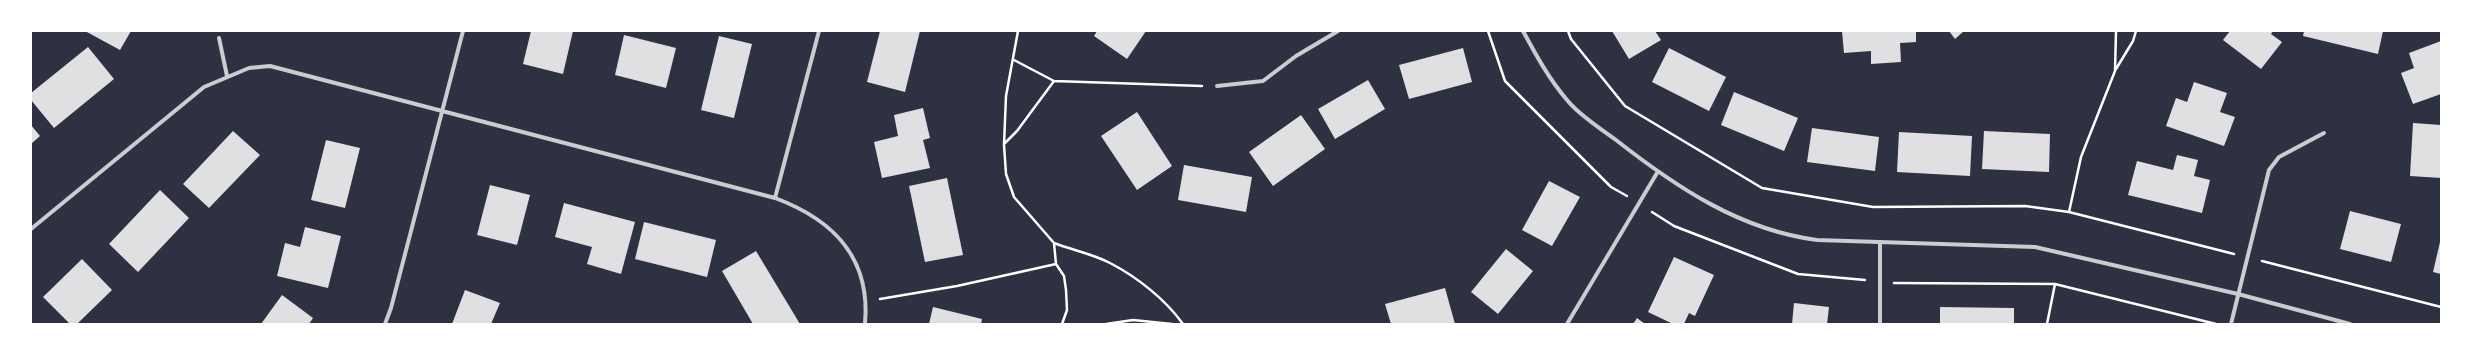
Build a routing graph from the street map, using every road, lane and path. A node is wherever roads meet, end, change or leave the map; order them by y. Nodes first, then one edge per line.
1 (463, 31) edge
2 (819, 31) edge
3 (1018, 31) edge
4 (1338, 31) edge
5 (1523, 31) edge
6 (1568, 31) edge
7 (2116, 31) edge
8 (2136, 31) edge
9 (219, 38) dead end
10 (1014, 60) junction
11 (2115, 71) junction
12 (227, 76) junction
13 (1054, 81) junction
14 (1217, 86) joint
15 (442, 110) junction
16 (2324, 133) dead end
17 (1004, 145) junction
18 (1657, 172) junction
19 (775, 198) junction
20 (2069, 212) junction
21 (31, 229) edge
22 (1880, 242) junction
23 (1054, 243) junction
24 (2247, 257) junction
25 (1056, 264) junction
26 (2238, 294) junction
27 (867, 301) junction
28 (2441, 307) edge
29 (385, 324) edge
30 (865, 324) edge
31 (1062, 324) edge
32 (1106, 324) edge
33 (1172, 324) edge
34 (1183, 324) edge
35 (1567, 324) edge
36 (1880, 324) edge
37 (2047, 324) edge
38 (2218, 324) edge
39 (2232, 324) edge
40 (2350, 324) edge

1 - 15 street
2 - 19 street
3 - 10 path
4 - 14 street
5 - 18 street
6 - 20 path
7 - 11 path
8 - 11 path
9 - 12 street
10 - 13 path
10 - 17 path
11 - 20 path
12 - 15 street
12 - 21 street
13 - 14 path
13 - 17 path
15 - 19 street
15 - 29 street
16 - 24 street
17 - 23 path
18 - 22 street
18 - 35 street
19 - 27 street
20 - 24 path
22 - 26 street
22 - 36 street
23 - 25 path
23 - 34 path
24 - 26 street
24 - 28 path
25 - 27 path
25 - 31 path
26 - 39 street
26 - 40 street
27 - 30 street
32 - 33 path
37 - 38 path

